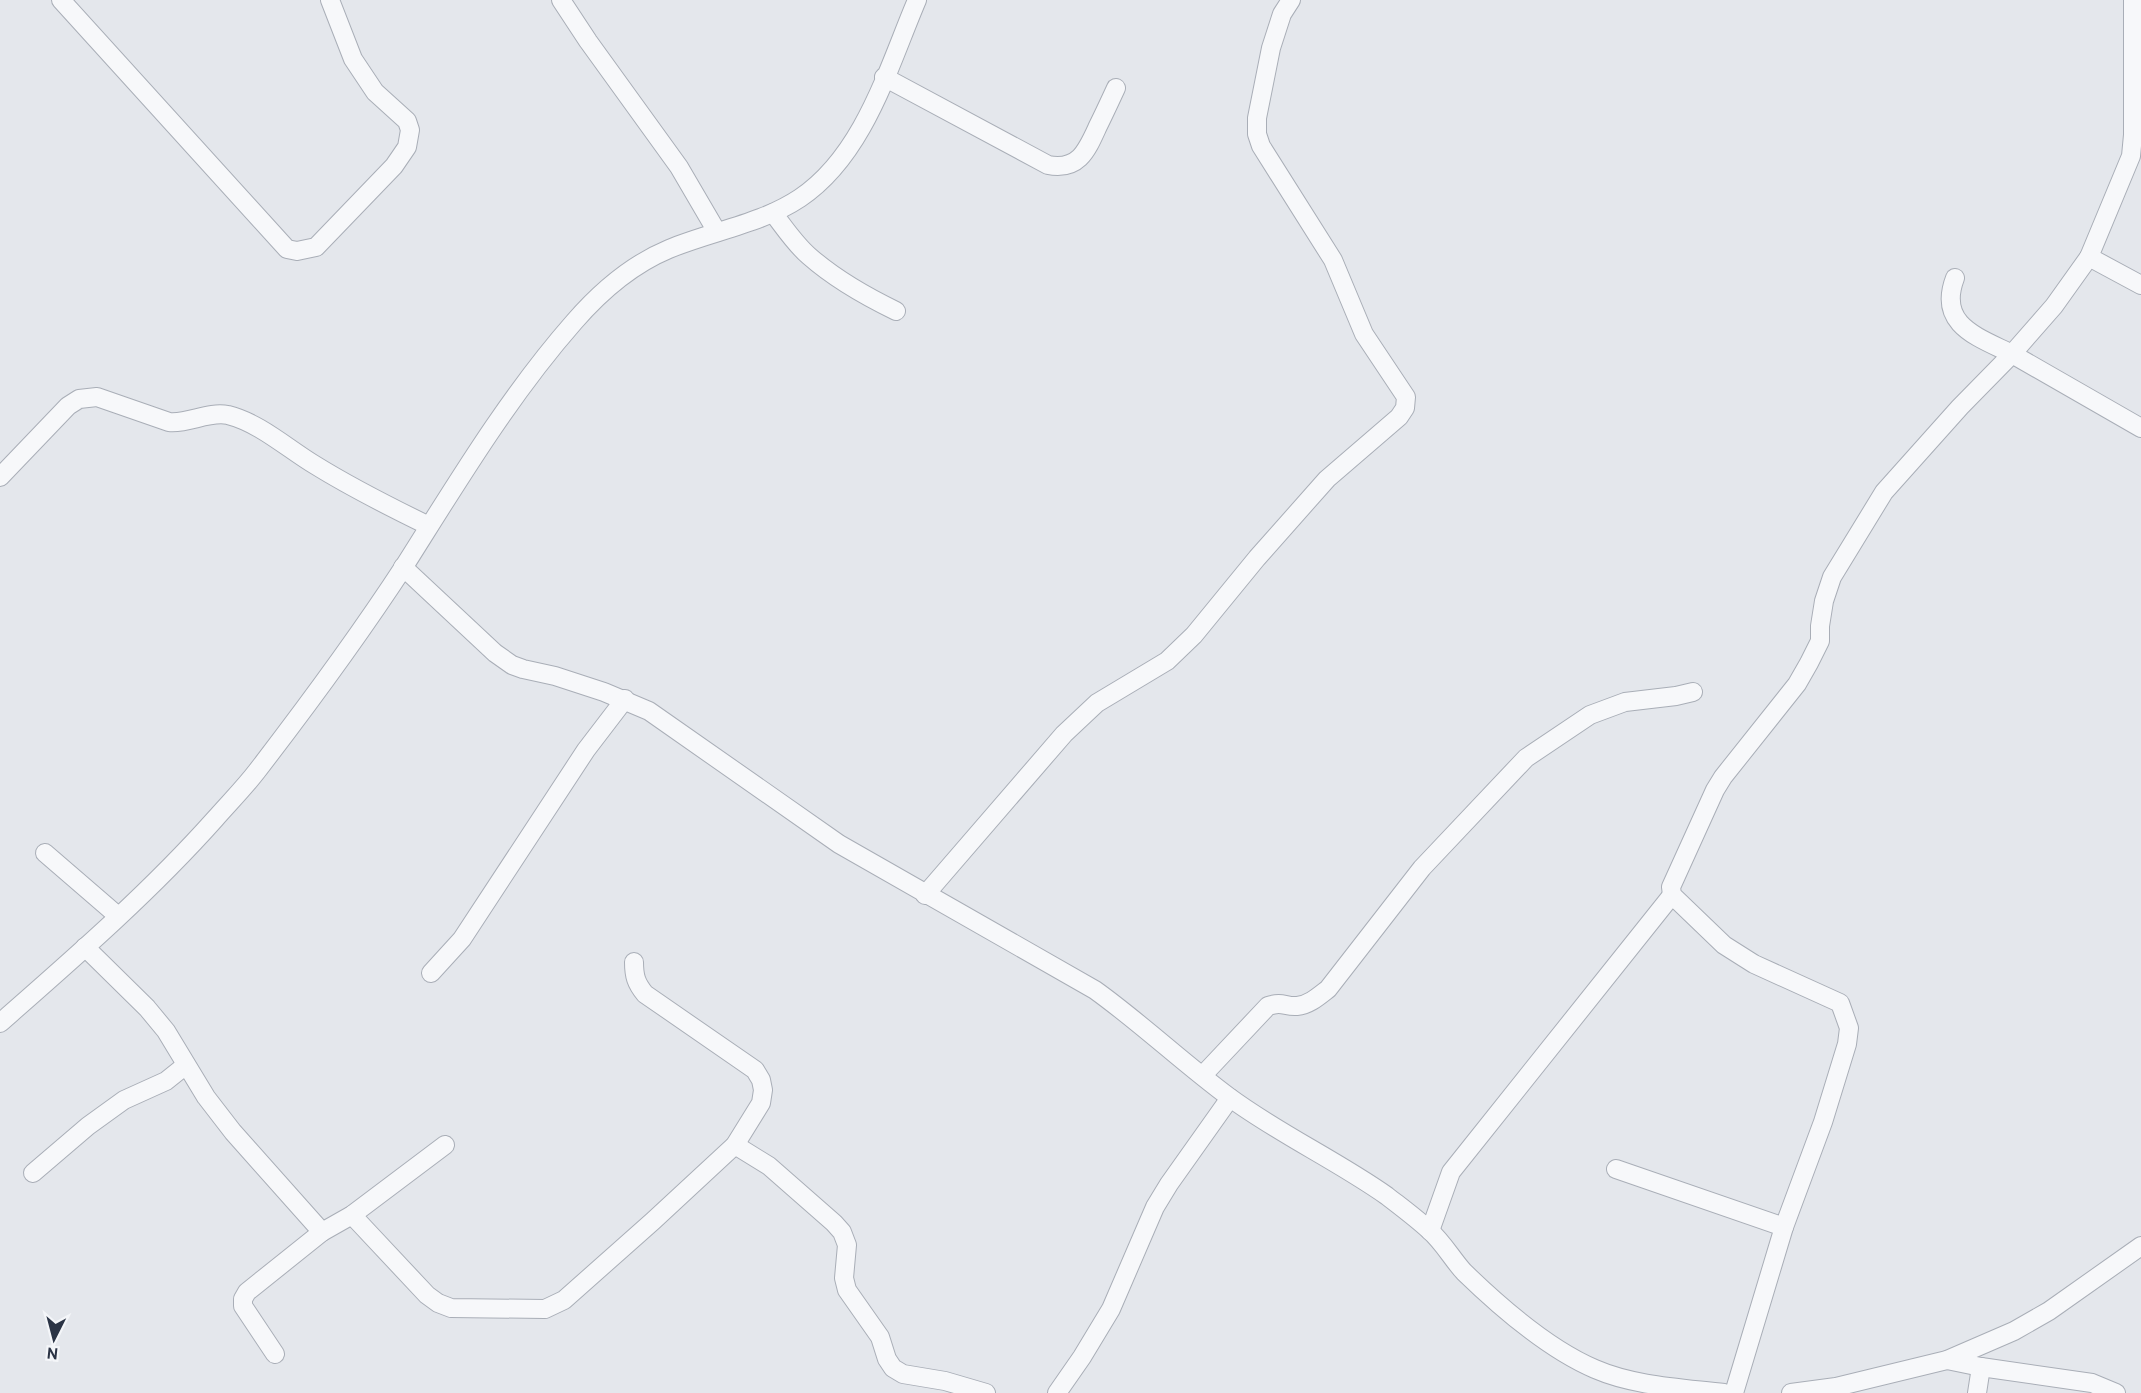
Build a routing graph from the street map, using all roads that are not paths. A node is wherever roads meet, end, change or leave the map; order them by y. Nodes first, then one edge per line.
1 (61, 0) edge
2 (330, 0) edge
3 (561, 0) edge
4 (917, 0) edge
5 (1291, 0) edge
6 (2133, 0) edge
7 (885, 77) junction
8 (1116, 88) dead end
9 (773, 213) junction
10 (717, 232) junction
11 (2088, 257) junction
12 (1955, 278) dead end
13 (2141, 285) edge
14 (896, 311) dead end
15 (2012, 354) junction
16 (2141, 428) edge
17 (0, 477) edge
18 (429, 526) junction
19 (403, 567) junction
20 (1693, 692) dead end
21 (625, 699) junction
22 (45, 853) dead end
23 (925, 894) junction
24 (1672, 896) junction
25 (118, 916) junction
26 (86, 947) junction
27 (634, 962) dead end
28 (431, 973) dead end
29 (0, 1023) edge
30 (186, 1065) junction
31 (1203, 1075) junction
32 (1230, 1098) junction
33 (735, 1144) junction
34 (445, 1145) dead end
35 (1616, 1169) dead end
36 (33, 1173) dead end
37 (352, 1215) junction
38 (1784, 1227) junction
39 (1430, 1231) junction
40 (322, 1232) junction
41 (2141, 1246) edge
42 (275, 1354) dead end
43 (1947, 1360) junction
44 (1981, 1367) junction
45 (1803, 1392) edge
46 (986, 1393) edge
47 (1057, 1393) edge
48 (1724, 1393) edge
49 (1734, 1393) edge
50 (1977, 1393) edge
51 (2116, 1393) edge

1 - 2 street
3 - 10 street
4 - 7 street
5 - 23 street
6 - 11 street
7 - 8 street
7 - 9 street
9 - 10 street
9 - 14 street
10 - 18 street
11 - 13 street
11 - 15 street
12 - 15 street
15 - 16 street
15 - 24 street
17 - 18 street
18 - 19 street
19 - 21 street
19 - 25 street
20 - 31 street
21 - 23 street
21 - 28 street
22 - 25 street
23 - 31 street
24 - 38 street
24 - 39 street
25 - 26 street
26 - 29 street
26 - 30 street
27 - 33 street
30 - 36 street
30 - 40 street
31 - 32 street
32 - 39 street
32 - 47 street
33 - 37 street
33 - 46 street
34 - 37 street
35 - 38 street
37 - 40 street
38 - 49 street
39 - 48 street
40 - 42 street
41 - 43 street
43 - 44 street
43 - 45 street
44 - 50 street
44 - 51 street

